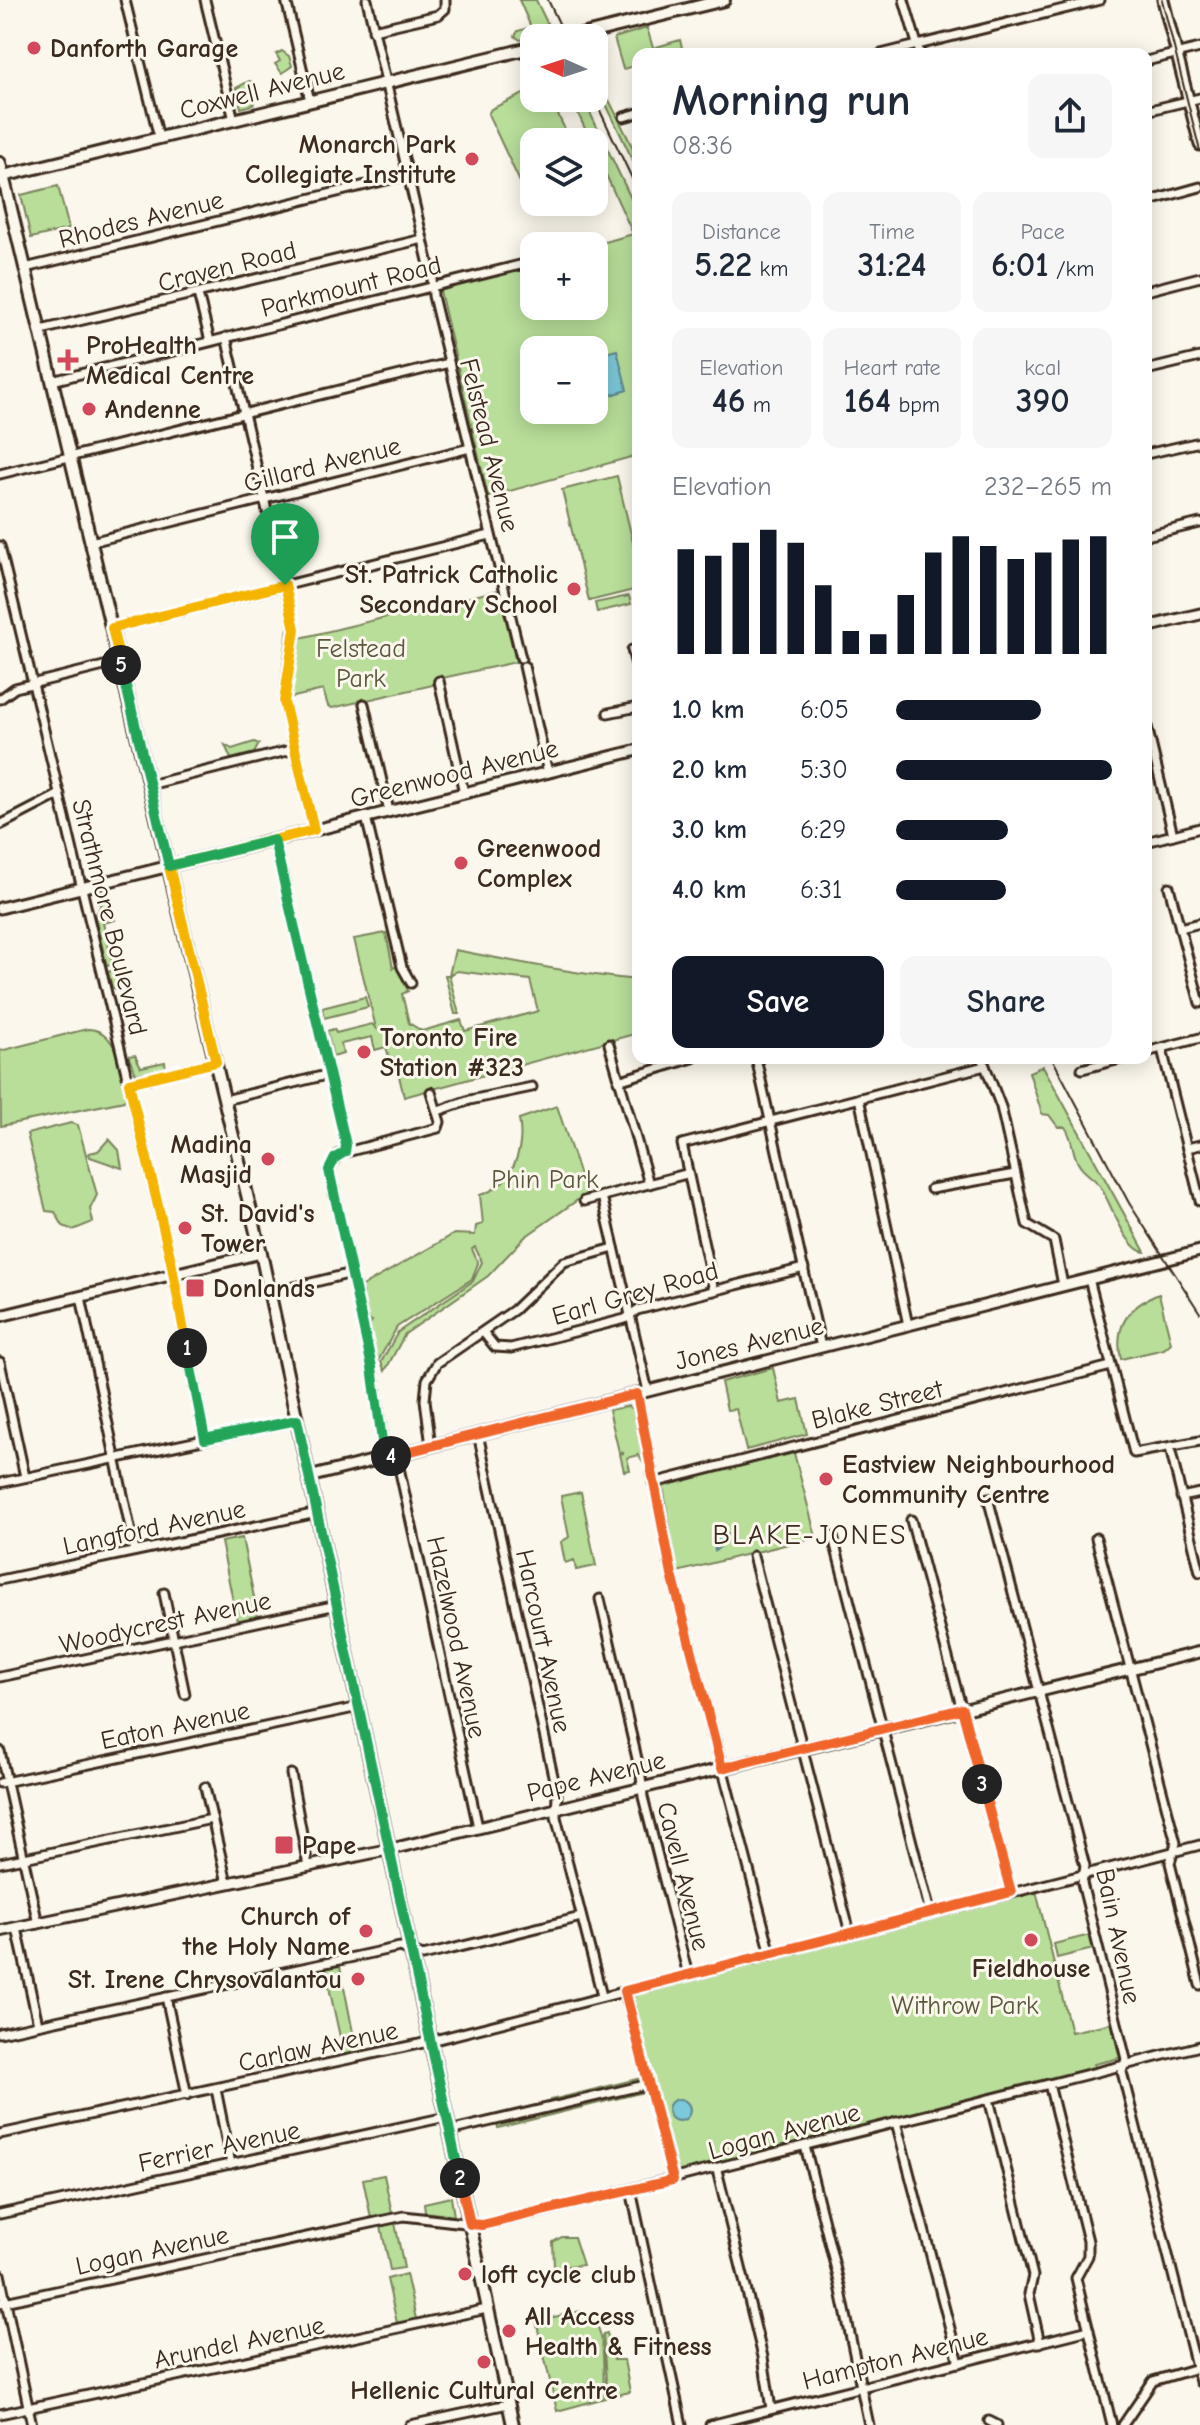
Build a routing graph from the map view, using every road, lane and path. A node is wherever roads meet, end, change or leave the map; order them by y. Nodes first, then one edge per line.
1 (125, 0) edge
2 (205, 0) edge
3 (286, 0) edge
4 (367, 0) edge
5 (445, 0) edge
6 (724, 0) edge
7 (904, 0) edge
8 (1100, 0) edge
9 (1163, 0) edge
10 (608, 28) edge
11 (373, 30) junction
12 (918, 45) junction
13 (906, 48) edge
14 (919, 48) edge
15 (1200, 48) edge
16 (520, 50) edge
17 (1176, 53) junction
18 (1152, 59) edge
19 (385, 83) junction
20 (1200, 98) edge
21 (310, 101) junction
22 (1189, 101) junction
23 (1152, 110) edge
24 (632, 115) edge
25 (624, 117) dead end
26 (234, 120) junction
27 (159, 138) junction
28 (1200, 145) edge
29 (0, 163) edge
30 (407, 175) junction
31 (2, 176) edge
32 (1200, 187) edge
33 (1152, 200) edge
34 (423, 239) junction
35 (520, 265) dead end
36 (25, 268) junction
37 (1200, 277) edge
38 (433, 287) junction
39 (1152, 289) edge
40 (198, 294) junction
41 (41, 330) junction
42 (226, 337) junction
43 (210, 341) junction
44 (1200, 357) edge
45 (449, 363) junction
46 (1152, 369) edge
47 (52, 381) junction
48 (245, 413) junction
49 (1200, 442) edge
50 (470, 448) junction
51 (1152, 453) edge
52 (71, 456) junction
53 (0, 474) edge
54 (265, 498) junction
55 (1200, 523) edge
56 (490, 535) junction
57 (1152, 535) edge
58 (91, 542) junction
59 (0, 546) edge
60 (285, 585) junction
61 (1200, 614) edge
62 (1152, 626) edge
63 (112, 628) junction
64 (120, 662) junction
65 (439, 681) dead end
66 (33, 683) junction
67 (0, 699) edge
68 (364, 704) dead end
69 (632, 708) edge
70 (608, 713) dead end
71 (1152, 747) edge
72 (295, 749) junction
73 (632, 752) edge
74 (548, 773) junction
75 (149, 785) junction
76 (464, 793) junction
77 (60, 794) junction
78 (389, 811) junction
79 (366, 817) junction
80 (0, 825) edge
81 (1200, 828) edge
82 (314, 830) junction
83 (1173, 835) junction
84 (274, 840) junction
85 (1152, 840) edge
86 (169, 866) junction
87 (83, 887) junction
88 (1169, 887) dead end
89 (0, 908) edge
90 (1200, 923) edge
91 (1180, 928) junction
92 (411, 983) dead end
93 (1200, 1003) edge
94 (1200, 1038) edge
95 (609, 1044) dead end
96 (1162, 1049) junction
97 (1152, 1051) edge
98 (216, 1062) junction
99 (673, 1064) edge
100 (757, 1064) edge
101 (976, 1064) edge
102 (984, 1064) edge
103 (1101, 1064) edge
104 (1082, 1069) dead end
105 (330, 1074) junction
106 (618, 1081) junction
107 (129, 1083) junction
108 (532, 1087) dead end
109 (431, 1092) dead end
110 (859, 1098) junction
111 (225, 1100) junction
112 (438, 1111) junction
113 (771, 1120) junction
114 (1200, 1145) edge
115 (1187, 1148) junction
116 (345, 1152) junction
117 (686, 1174) junction
118 (1015, 1174) junction
119 (649, 1184) junction
120 (931, 1189) dead end
121 (602, 1196) junction
122 (584, 1201) dead end
123 (1200, 1201) edge
124 (614, 1248) junction
125 (1200, 1251) edge
126 (261, 1253) junction
127 (804, 1268) junction
128 (352, 1273) junction
129 (172, 1275) junction
130 (1089, 1279) junction
131 (1063, 1285) junction
132 (714, 1291) junction
133 (270, 1293) junction
134 (81, 1297) junction
135 (630, 1315) junction
136 (0, 1316) edge
137 (908, 1325) junction
138 (483, 1332) junction
139 (821, 1347) junction
140 (0, 1362) edge
141 (1111, 1366) junction
142 (648, 1391) junction
143 (637, 1394) junction
144 (297, 1420) junction
145 (478, 1434) junction
146 (205, 1439) junction
147 (1200, 1441) edge
148 (431, 1446) junction
149 (1170, 1448) junction
150 (396, 1454) junction
151 (385, 1457) junction
152 (115, 1459) junction
153 (25, 1477) junction
154 (309, 1477) junction
155 (0, 1483) edge
156 (653, 1483) junction
157 (1200, 1493) edge
158 (1181, 1497) junction
159 (988, 1498) dead end
160 (317, 1513) junction
161 (911, 1520) dead end
162 (833, 1537) dead end
163 (1096, 1538) dead end
164 (135, 1551) junction
165 (753, 1556) dead end
166 (1200, 1570) edge
167 (0, 1580) edge
168 (164, 1593) dead end
169 (600, 1599) dead end
170 (337, 1605) junction
171 (174, 1640) junction
172 (1200, 1652) edge
173 (1130, 1669) junction
174 (0, 1677) edge
175 (1038, 1691) junction
176 (185, 1694) dead end
177 (359, 1707) junction
178 (962, 1709) junction
179 (883, 1729) junction
180 (803, 1749) junction
181 (0, 1751) edge
182 (722, 1768) junction
183 (291, 1774) dead end
184 (3, 1782) edge
185 (205, 1787) dead end
186 (642, 1788) junction
187 (558, 1808) junction
188 (212, 1819) junction
189 (478, 1827) junction
190 (1200, 1845) edge
191 (389, 1849) junction
192 (1174, 1851) junction
193 (22, 1859) junction
194 (0, 1863) edge
195 (308, 1866) junction
196 (1085, 1873) junction
197 (227, 1883) junction
198 (1011, 1892) junction
199 (930, 1912) junction
200 (581, 1917) junction
201 (38, 1924) junction
202 (17, 1928) junction
203 (0, 1931) edge
204 (850, 1933) junction
205 (411, 1949) junction
206 (771, 1954) junction
207 (688, 1975) junction
208 (1200, 1985) edge
209 (625, 1991) junction
210 (602, 1996) junction
211 (166, 1997) junction
212 (38, 2024) junction
213 (0, 2033) edge
214 (430, 2041) junction
215 (1200, 2046) edge
216 (1124, 2066) junction
217 (649, 2084) junction
218 (1049, 2084) junction
219 (216, 2089) junction
220 (187, 2095) junction
221 (989, 2099) junction
222 (446, 2117) junction
223 (896, 2122) junction
224 (449, 2131) junction
225 (0, 2134) edge
226 (805, 2146) junction
227 (231, 2164) junction
228 (717, 2170) junction
229 (673, 2180) junction
230 (631, 2190) junction
231 (0, 2214) edge
232 (470, 2224) junction
233 (0, 2274) edge
234 (3, 2302) edge
235 (487, 2309) junction
236 (1089, 2330) junction
237 (1040, 2343) junction
238 (959, 2363) junction
239 (1197, 2368) junction
240 (1200, 2382) edge
241 (861, 2387) junction
242 (508, 2404) junction
243 (29, 2408) junction
244 (771, 2409) junction
245 (0, 2414) edge
246 (755, 2414) junction
247 (989, 2421) dead end
248 (757, 2423) dead end
249 (32, 2425) edge
250 (410, 2425) edge
251 (513, 2425) edge
252 (682, 2425) edge
253 (710, 2425) edge
254 (869, 2425) edge
255 (997, 2425) edge
256 (1112, 2425) edge
257 (1123, 2425) edge

1 - 27 street
2 - 26 street
3 - 21 street
4 - 11 street, Felstead Avenue
5 - 11 street
6 - 10 main road
7 - 12 street
8 - 12 street
9 - 17 street
11 - 19 street, Felstead Avenue
12 - 13 street
12 - 14 street
15 - 17 street
16 - 19 main road, Coxwell Avenue
17 - 18 street
17 - 22 street
19 - 21 main road, Coxwell Avenue
19 - 30 street, Felstead Avenue
20 - 22 street
21 - 26 main road, Coxwell Avenue
22 - 23 street
22 - 28 street
24 - 25 street
26 - 27 main road, Coxwell Avenue
27 - 31 main road, Coxwell Avenue
29 - 31 main road
30 - 34 street, Felstead Avenue
30 - 36 street, Rhodes Avenue
31 - 36 main road
32 - 33 street
34 - 38 street, Felstead Avenue
34 - 40 street, Craven Road
35 - 38 street, Parkmount Road
36 - 41 main road
37 - 39 street
38 - 42 street, Parkmount Road
38 - 45 street, Felstead Avenue
40 - 41 street, Craven Road
40 - 43 street
41 - 47 main road
42 - 43 street, Parkmount Road
42 - 48 street
43 - 47 street, Parkmount Road
44 - 46 street
45 - 48 street
45 - 50 street, Felstead Avenue
47 - 52 main road
48 - 52 street
48 - 54 street
49 - 51 street
50 - 54 street, Gillard Avenue
50 - 56 street, Felstead Avenue
52 - 53 street
52 - 58 main road
54 - 58 street, Gillard Avenue
54 - 60 street
55 - 57 street
56 - 60 street
56 - 74 street, Felstead Avenue
58 - 63 main road
59 - 66 street, Strathmore Boulevard
60 - 63 street
60 - 72 street
61 - 62 street
63 - 64 main road
64 - 66 street
64 - 75 main road
65 - 76 street
66 - 67 street
66 - 77 street, Strathmore Boulevard
68 - 78 street
69 - 70 street
71 - 83 street
72 - 75 street
72 - 82 street
73 - 74 street, Greenwood Avenue
74 - 76 street, Greenwood Avenue
75 - 86 main road
76 - 78 street, Greenwood Avenue
77 - 80 street
77 - 87 street, Strathmore Boulevard
78 - 79 street, Greenwood Avenue
79 - 82 street, Greenwood Avenue
79 - 92 street
81 - 83 street
82 - 84 street, Greenwood Avenue
83 - 85 street
84 - 86 street, Greenwood Avenue
84 - 105 street
86 - 87 street, Greenwood Avenue
86 - 98 main road
87 - 89 street, Greenwood Avenue
87 - 107 street, Strathmore Boulevard
88 - 91 street
90 - 91 street
91 - 93 street
94 - 96 street
95 - 106 street
96 - 97 street
96 - 115 street
98 - 107 street
98 - 111 main road
99 - 106 street
100 - 113 street
101 - 110 street
102 - 118 street
103 - 104 street
105 - 111 street
105 - 116 street
106 - 119 street
107 - 129 street, Strathmore Boulevard
108 - 112 street
109 - 112 street
110 - 113 street
110 - 137 street
111 - 126 main road
112 - 116 street
113 - 117 street
113 - 127 street
114 - 115 street
115 - 123 street
116 - 128 street
117 - 119 street
117 - 132 street
118 - 120 street
118 - 131 street
119 - 121 street
121 - 122 street
121 - 124 street
124 - 135 street
124 - 138 street
125 - 130 street, Jones Avenue
126 - 129 street
126 - 133 main road
127 - 132 street, Earl Grey Road
127 - 139 street
128 - 133 street
128 - 151 street
129 - 134 street
129 - 146 street, Strathmore Boulevard
130 - 131 street, Jones Avenue
130 - 141 street
131 - 137 street, Jones Avenue
132 - 135 street, Earl Grey Road
133 - 144 main road
134 - 136 street
134 - 152 street
135 - 138 street, Earl Grey Road
135 - 142 street
137 - 139 street, Jones Avenue
138 - 148 street
139 - 142 street, Jones Avenue
140 - 153 street
141 - 149 street
141 - 156 street, Blake Street
142 - 143 street, Jones Avenue
143 - 145 street, Jones Avenue
143 - 156 street
144 - 146 street
144 - 154 main road
145 - 148 street, Jones Avenue
145 - 187 street, Harcourt Avenue
146 - 152 street
147 - 149 street
148 - 150 street, Jones Avenue
149 - 158 street
150 - 151 street, Jones Avenue
150 - 189 street, Hazelwood Avenue
151 - 154 street, Jones Avenue
152 - 153 street
152 - 164 street
153 - 155 street
154 - 160 main road
156 - 182 street
157 - 158 street
158 - 166 street
159 - 175 street, Bain Avenue
160 - 164 street, Langford Avenue
160 - 170 main road
161 - 178 street
162 - 179 street
163 - 173 street
164 - 167 street, Langford Avenue
165 - 180 street
168 - 171 street
169 - 186 street, Cavell Avenue
170 - 171 street, Woodycrest Avenue
170 - 177 main road
171 - 174 street, Woodycrest Avenue
171 - 176 street
172 - 173 street, Pape Avenue
173 - 175 street, Pape Avenue
173 - 192 street
175 - 178 street, Pape Avenue
175 - 196 street, Bain Avenue
177 - 184 street, Eaton Avenue
177 - 191 main road
178 - 179 street, Pape Avenue
178 - 198 street
179 - 180 street, Pape Avenue
179 - 199 street
180 - 182 street, Pape Avenue
180 - 204 street
181 - 184 street
182 - 186 street, Pape Avenue
182 - 206 street
183 - 195 street
184 - 193 street
185 - 188 street
186 - 187 street, Pape Avenue
186 - 207 street, Cavell Avenue
187 - 189 street, Pape Avenue
187 - 200 street, Harcourt Avenue
188 - 193 street
188 - 197 street
189 - 191 street, Pape Avenue
190 - 192 street, Carlaw Avenue
191 - 195 street, Pape Avenue
191 - 205 main road
192 - 196 street, Carlaw Avenue
192 - 208 street
193 - 194 street
193 - 201 street
195 - 197 street, Pape Avenue
196 - 198 street, Carlaw Avenue
196 - 216 street, Bain Avenue
197 - 201 street, Pape Avenue
198 - 199 street, Carlaw Avenue
199 - 204 street, Carlaw Avenue
200 - 205 street
200 - 210 street, Harcourt Avenue
201 - 202 street, Pape Avenue
202 - 203 street, Pape Avenue
202 - 212 street
204 - 206 street, Carlaw Avenue
205 - 211 street
205 - 214 main road
206 - 207 street, Carlaw Avenue
207 - 209 street, Carlaw Avenue
209 - 210 street, Carlaw Avenue
209 - 217 street
210 - 214 street, Carlaw Avenue
211 - 212 street
211 - 220 street
212 - 213 street
214 - 219 street, Carlaw Avenue
214 - 222 main road
215 - 216 street, Logan Avenue
216 - 218 street, Logan Avenue
216 - 239 street, Bain Avenue
217 - 224 street
217 - 229 street
218 - 221 street, Logan Avenue
218 - 236 street
219 - 220 street, Carlaw Avenue
219 - 227 street
220 - 225 street, Carlaw Avenue
221 - 223 street, Logan Avenue
221 - 237 street
222 - 224 main road
222 - 227 street, Ferrier Avenue
223 - 226 street, Logan Avenue
223 - 238 street
224 - 232 main road
226 - 228 street, Logan Avenue
226 - 241 street
227 - 231 street, Ferrier Avenue
228 - 229 street, Logan Avenue
228 - 244 street
229 - 230 street, Logan Avenue
230 - 232 street, Logan Avenue
230 - 252 street
232 - 234 street, Logan Avenue
232 - 235 main road
233 - 234 street
234 - 243 street
235 - 242 main road
235 - 243 street, Arundel Avenue
236 - 237 street, Hampton Avenue
236 - 256 street
237 - 238 street, Hampton Avenue
238 - 241 street, Hampton Avenue
239 - 240 street, Bain Avenue
239 - 257 street
241 - 244 street, Hampton Avenue
241 - 254 street
242 - 250 street
242 - 251 main road
243 - 245 street, Arundel Avenue
243 - 249 street
244 - 246 street, Hampton Avenue
246 - 248 street
246 - 253 street, Hampton Avenue
247 - 255 street

